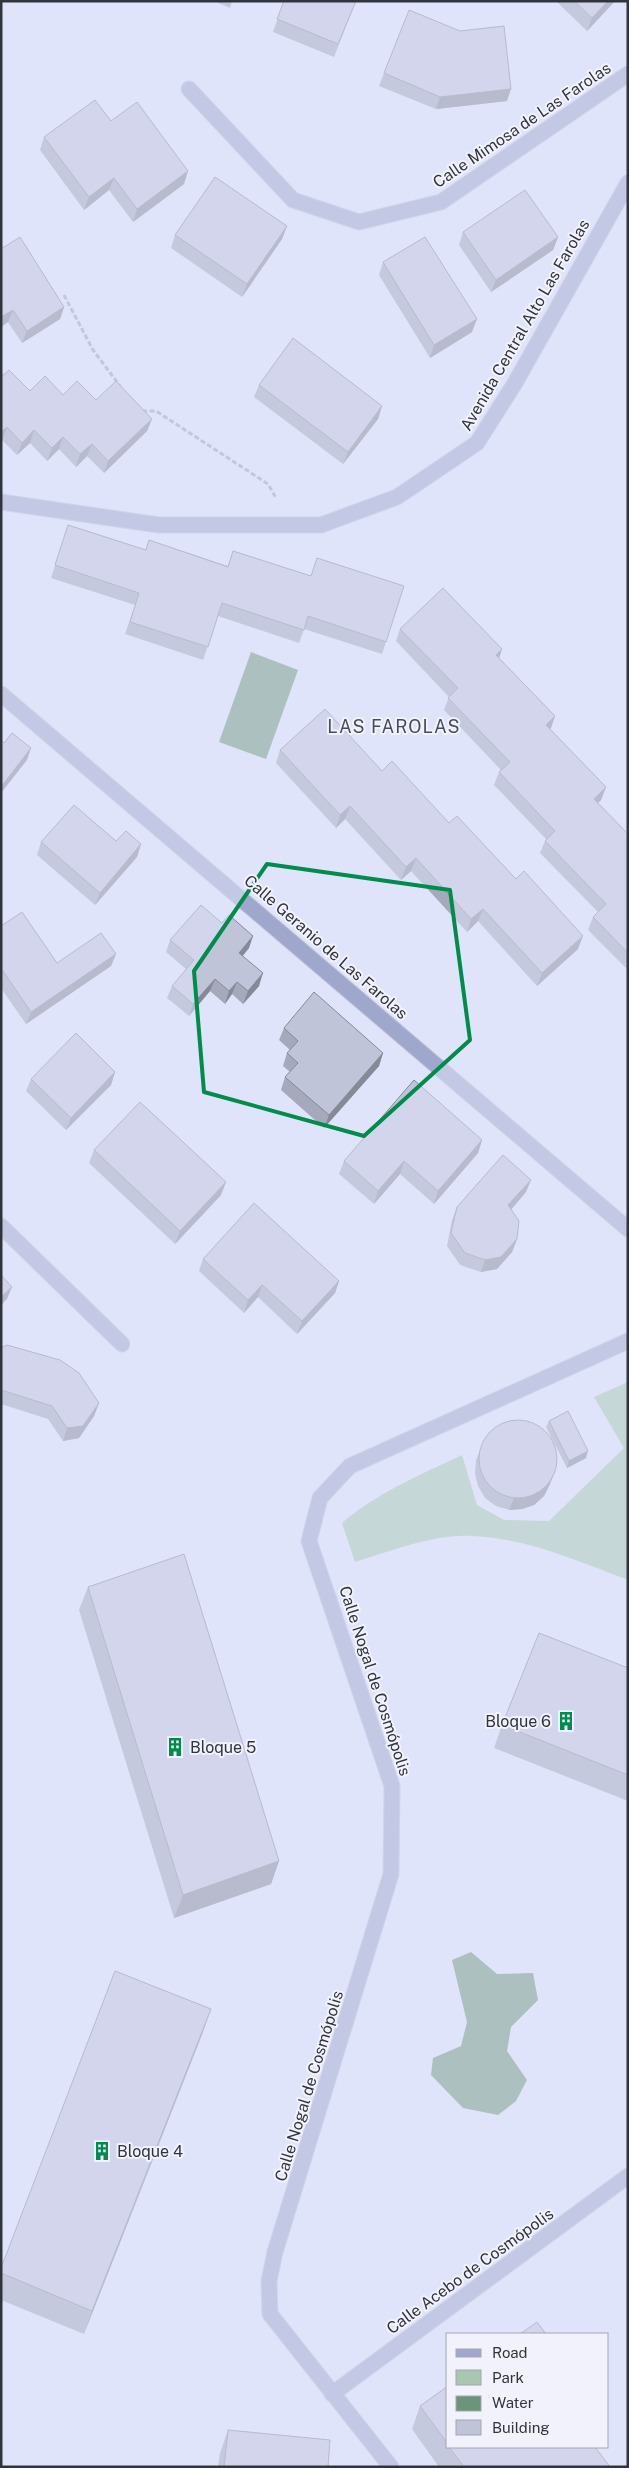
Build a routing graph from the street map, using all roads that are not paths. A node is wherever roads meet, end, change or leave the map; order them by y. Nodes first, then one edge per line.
1 (628, 74) edge
2 (189, 90) dead end
3 (628, 183) edge
4 (1, 502) edge
5 (1, 694) edge
6 (1, 1226) edge
7 (628, 1229) edge
8 (628, 1341) edge
9 (122, 1344) dead end
10 (628, 2176) edge
11 (332, 2394) junction
12 (391, 2467) edge

1 - 2 street, Calle Mimosa de Las Farolas
3 - 4 street, Avenida Central Alto Las Farolas
5 - 7 street, Calle Geranio de Las Farolas
6 - 9 street
8 - 11 street, Calle Nogal de Cosmópolis
10 - 11 street, Calle Acebo de Cosmópolis
11 - 12 street, Calle Nogal de Cosmópolis

